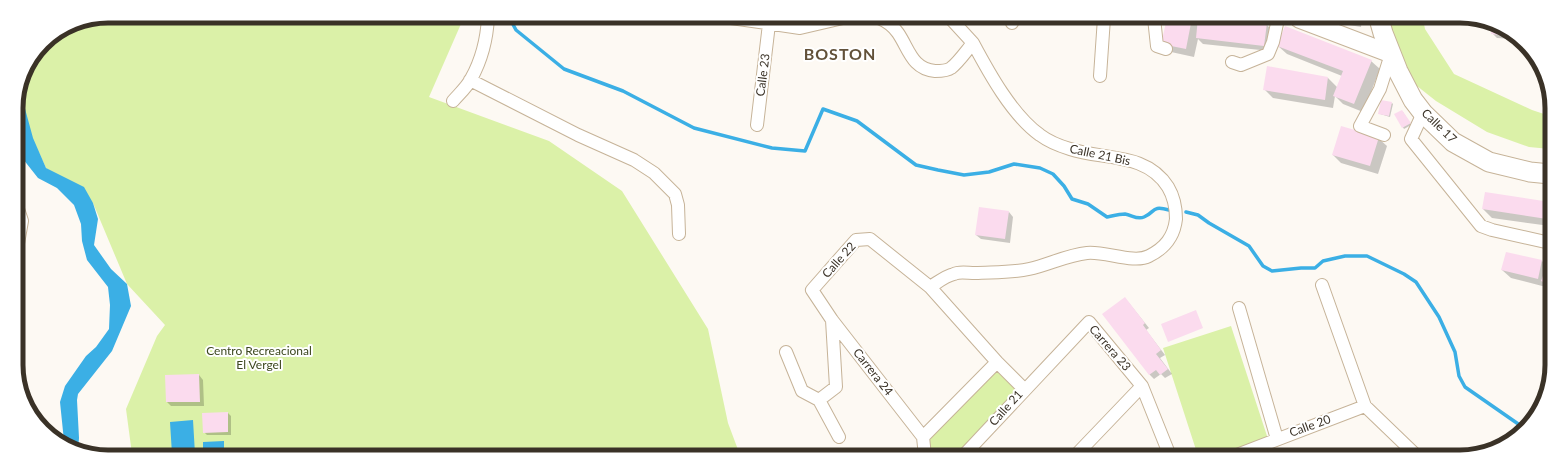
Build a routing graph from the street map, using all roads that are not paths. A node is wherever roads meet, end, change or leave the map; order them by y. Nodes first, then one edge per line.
1 (488, 23) edge
2 (767, 23) edge
3 (776, 23) edge
4 (822, 23) edge
5 (888, 23) edge
6 (955, 23) edge
7 (1104, 23) edge
8 (1155, 23) edge
9 (1277, 23) edge
10 (1310, 23) edge
11 (1381, 23) edge
12 (973, 43) junction
13 (1166, 48) dead end
14 (1391, 54) junction
15 (1232, 62) dead end
16 (1100, 76) dead end
17 (470, 80) junction
18 (453, 101) dead end
19 (1423, 113) junction
20 (757, 125) dead end
21 (1384, 135) dead end
22 (1545, 174) edge
23 (679, 234) dead end
24 (870, 239) joint
25 (1545, 242) edge
26 (1322, 285) dead end
27 (930, 287) junction
28 (812, 290) joint
29 (1239, 308) dead end
30 (832, 320) junction
31 (786, 352) dead end
32 (997, 362) junction
33 (1142, 386) junction
34 (1025, 390) junction
35 (819, 400) junction
36 (1365, 406) junction
37 (839, 437) dead end
38 (923, 437) junction
39 (1277, 439) junction
40 (924, 450) edge
41 (968, 450) edge
42 (1081, 450) edge
43 (1168, 450) edge
44 (1249, 450) edge
45 (1411, 450) edge

1 - 17 street
2 - 20 street, Calle 23
3 - 4 street
5 - 12 street
6 - 12 street, Calle 21 Bis
7 - 16 street
8 - 13 street
9 - 15 street
10 - 14 main road
11 - 14 main road, Calle 17
12 - 27 street, Calle 21 Bis
14 - 19 main road, Calle 17
14 - 21 street
17 - 18 street
17 - 23 street
19 - 22 main road, Calle 17
19 - 25 street
24 - 27 street, Calle 21
24 - 28 street, Calle 22
26 - 36 street
27 - 32 street, Calle 21
28 - 30 street, Carrera 24
29 - 39 street
30 - 35 street
30 - 38 street, Carrera 24
31 - 35 street
32 - 34 street, Calle 21
32 - 38 street
33 - 34 street, Carrera 23
33 - 42 street
33 - 43 street, Carrera 23
34 - 41 street, Calle 21
35 - 37 street
36 - 39 street, Calle 20
36 - 45 street
38 - 40 street
39 - 44 street, Calle 20

